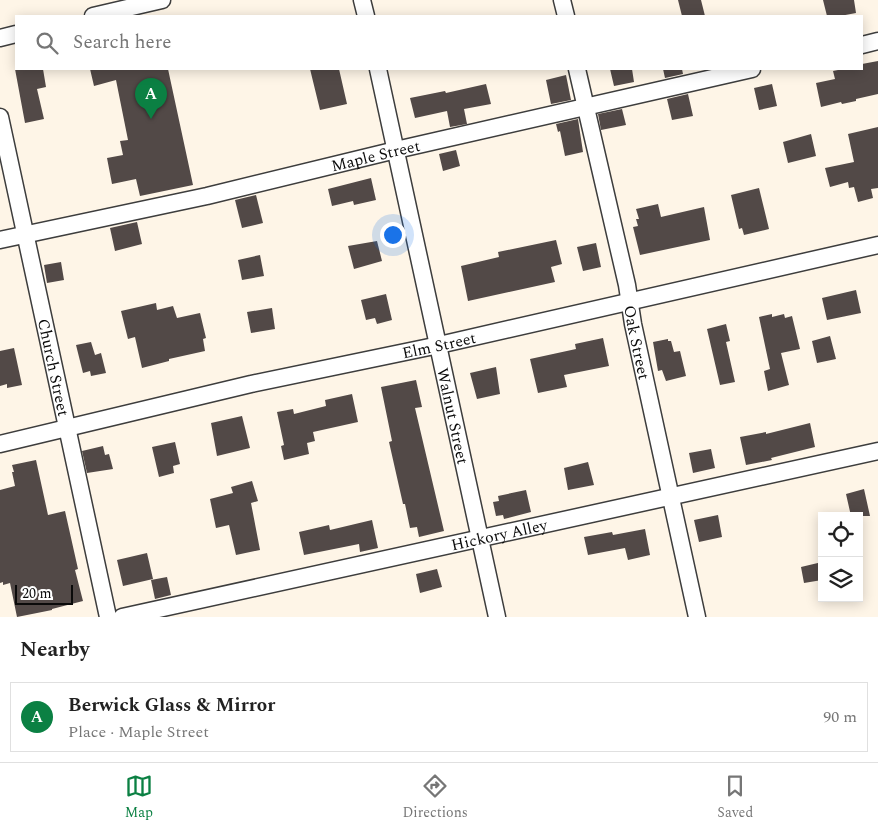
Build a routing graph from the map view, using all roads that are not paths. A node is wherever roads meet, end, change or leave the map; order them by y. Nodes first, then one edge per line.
1 (162, 0) edge
2 (362, 0) edge
3 (562, 0) edge
4 (96, 15) edge
5 (366, 15) edge
6 (566, 15) edge
7 (15, 34) edge
8 (0, 38) edge
9 (878, 41) edge
10 (863, 45) edge
11 (378, 70) edge
12 (577, 70) edge
13 (748, 70) edge
14 (585, 107) junction
15 (0, 117) edge
16 (396, 150) junction
17 (26, 234) junction
18 (0, 240) edge
19 (878, 246) edge
20 (630, 302) junction
21 (438, 345) junction
22 (67, 428) junction
23 (0, 444) edge
24 (878, 451) edge
25 (671, 496) junction
26 (480, 538) junction
27 (108, 617) edge
28 (122, 617) edge
29 (496, 617) edge
30 (697, 617) edge

1 - 4 street
2 - 5 street
3 - 6 street
7 - 8 street
9 - 10 street
11 - 16 street, Walnut Street
12 - 14 street, Oak Street
13 - 14 street, Maple Street
14 - 16 street, Maple Street
14 - 20 street, Oak Street
15 - 17 street, Church Street
16 - 17 street, Maple Street
16 - 21 street, Walnut Street
17 - 18 street, Maple Street
17 - 22 street, Church Street
19 - 20 street, Elm Street
20 - 21 street, Elm Street
20 - 25 street, Oak Street
21 - 22 street, Elm Street
21 - 26 street, Walnut Street
22 - 23 street, Elm Street
22 - 27 street, Church Street
24 - 25 street, Hickory Alley
25 - 26 street, Hickory Alley
25 - 30 street, Oak Street
26 - 28 street, Hickory Alley
26 - 29 street, Walnut Street

